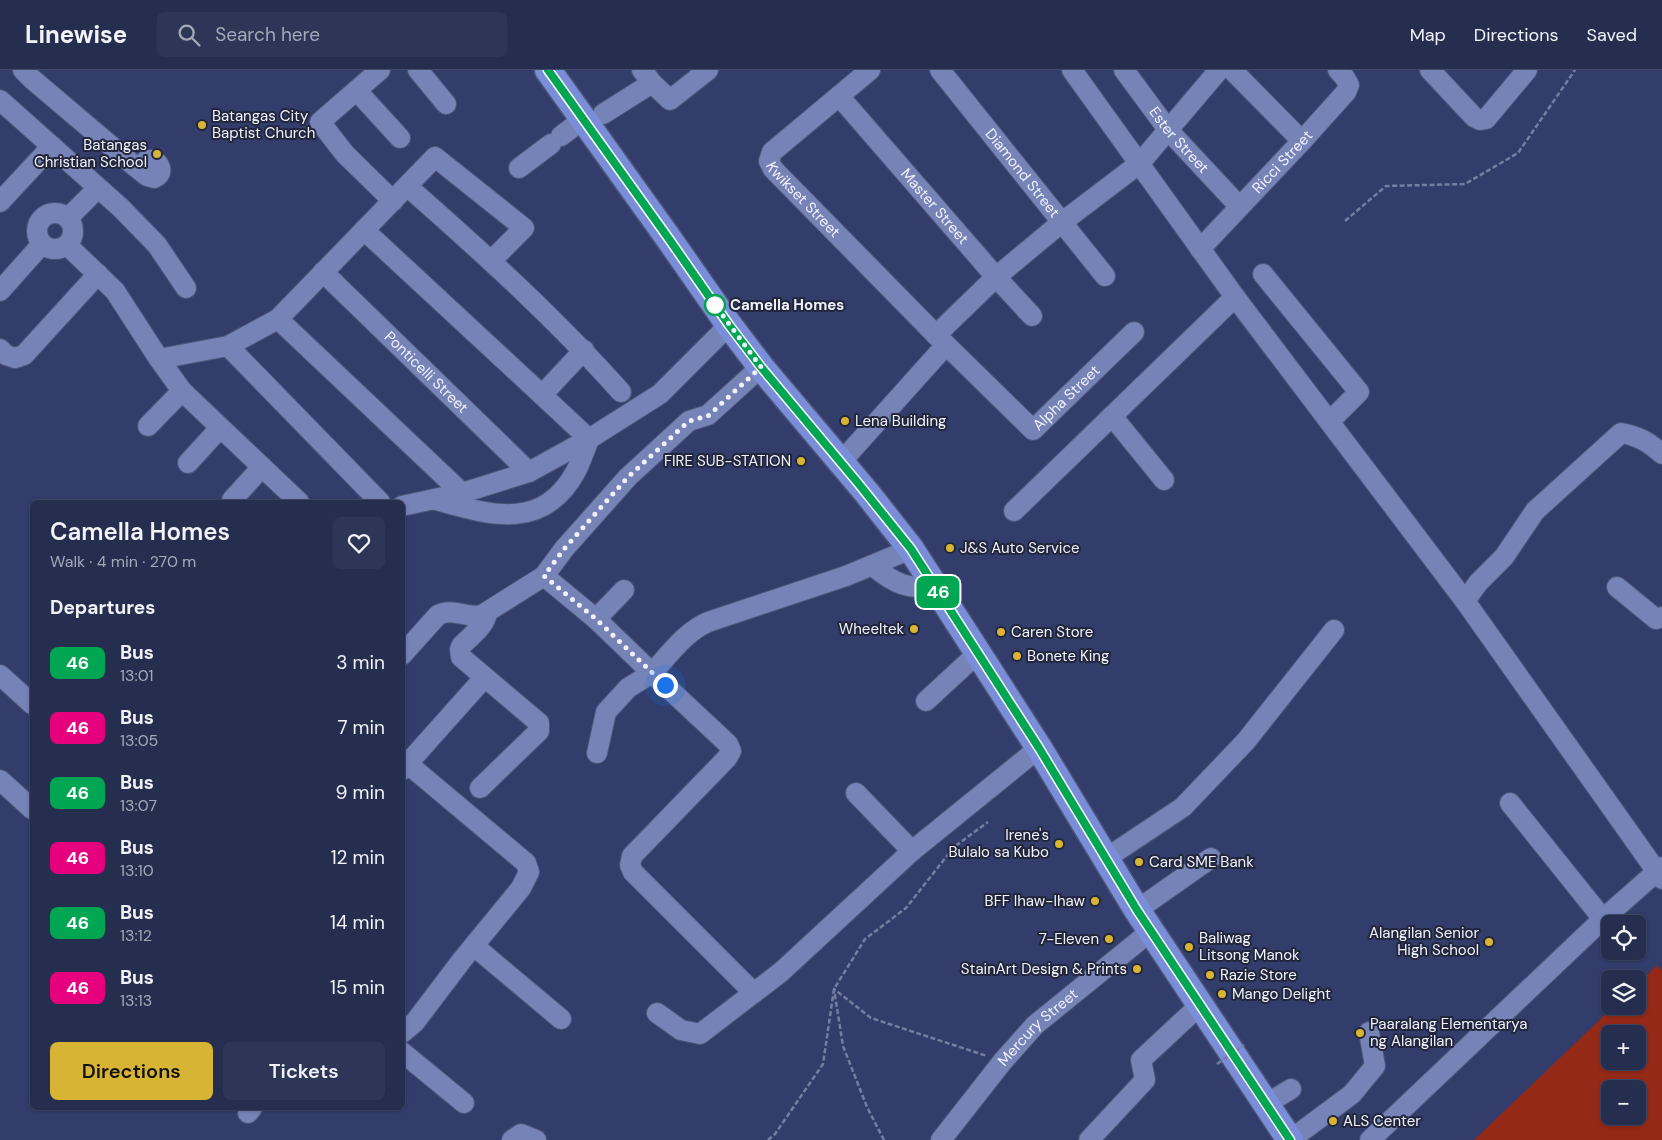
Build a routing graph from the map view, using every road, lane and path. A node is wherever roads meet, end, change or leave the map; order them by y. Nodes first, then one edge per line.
1 (380, 70) edge
2 (418, 70) edge
3 (548, 70) edge
4 (708, 70) edge
5 (870, 70) edge
6 (940, 70) edge
7 (1072, 70) edge
8 (1124, 70) edge
9 (1219, 70) edge
10 (1232, 70) edge
11 (1338, 70) edge
12 (1430, 70) edge
13 (1575, 70) edge
14 (1522, 72) edge
15 (28, 74) edge
16 (647, 76) edge
17 (358, 90) junction
18 (839, 96) junction
19 (446, 104) dead end
20 (2, 106) edge
21 (592, 119) junction
22 (1169, 131) junction
23 (400, 138) dead end
24 (1302, 141) junction
25 (52, 146) junction
26 (1140, 163) junction
27 (137, 168) dead end
28 (519, 168) dead end
29 (407, 186) junction
30 (98, 188) junction
31 (393, 201) junction
32 (0, 202) edge
33 (1239, 206) junction
34 (68, 218) junction
35 (1345, 221) dead end
36 (1061, 223) junction
37 (364, 230) junction
38 (42, 244) junction
39 (67, 245) junction
40 (1200, 249) junction
41 (492, 260) junction
42 (323, 272) junction
43 (98, 274) junction
44 (1263, 274) dead end
45 (1105, 276) dead end
46 (996, 277) junction
47 (186, 288) dead end
48 (0, 291) edge
49 (1235, 297) junction
50 (1032, 316) dead end
51 (278, 319) junction
52 (729, 325) junction
53 (1134, 332) dead end
54 (941, 340) junction
55 (228, 346) junction
56 (0, 349) edge
57 (584, 350) junction
58 (159, 359) junction
59 (761, 367) junction
60 (182, 391) junction
61 (621, 392) dead end
62 (542, 395) junction
63 (1112, 416) junction
64 (1330, 421) junction
65 (148, 426) dead end
66 (220, 428) junction
67 (589, 439) junction
68 (1662, 454) edge
69 (841, 462) junction
70 (188, 463) dead end
71 (262, 467) junction
72 (529, 472) junction
73 (1164, 480) dead end
74 (462, 493) junction
75 (434, 499) junction
76 (232, 500) dead end
77 (297, 500) edge
78 (378, 500) edge
79 (405, 505) edge
80 (1014, 511) dead end
81 (911, 549) junction
82 (874, 566) junction
83 (544, 576) junction
84 (1617, 586) dead end
85 (936, 589) junction
86 (624, 590) dead end
87 (1465, 601) junction
88 (487, 613) junction
89 (1662, 617) edge
90 (596, 619) junction
91 (1334, 630) dead end
92 (405, 652) edge
93 (978, 653) junction
94 (652, 673) junction
95 (0, 675) edge
96 (484, 678) junction
97 (926, 701) dead end
98 (30, 702) edge
99 (1039, 748) junction
100 (597, 753) dead end
101 (405, 767) edge
102 (0, 780) edge
103 (480, 788) dead end
104 (856, 793) dead end
105 (1510, 803) dead end
106 (30, 807) edge
107 (988, 822) dead end
108 (912, 851) junction
109 (1212, 858) dead end
110 (1105, 859) junction
111 (1661, 873) edge
112 (1608, 915) edge
113 (1601, 917) edge
114 (1144, 920) junction
115 (1601, 921) edge
116 (474, 946) junction
117 (834, 989) junction
118 (754, 993) junction
119 (1200, 1005) junction
120 (657, 1013) dead end
121 (561, 1019) dead end
122 (407, 1022) edge
123 (1369, 1032) dead end
124 (1244, 1045) dead end
125 (405, 1054) edge
126 (1004, 1061) junction
127 (1217, 1064) dead end
128 (1291, 1089) dead end
129 (464, 1103) dead end
130 (1266, 1104) junction
131 (512, 1140) edge
132 (536, 1140) edge
133 (768, 1140) edge
134 (884, 1140) edge
135 (941, 1140) edge
136 (1089, 1140) edge
137 (1290, 1140) edge
138 (1370, 1140) edge

1 - 17 street
2 - 19 street
3 - 21 main road
4 - 16 street
5 - 18 street, Kwikset Street
6 - 36 street, Diamond Street
7 - 26 street
8 - 22 street, Ester Street
9 - 22 street
10 - 24 street
11 - 24 street, Ricci Street
12 - 14 street
13 - 35 path
15 - 27 street
16 - 21 street
17 - 23 street
17 - 31 street
18 - 46 street, Master Street
18 - 54 street, Kwikset Street
20 - 25 street
21 - 28 street
21 - 52 main road
22 - 26 street
22 - 33 street, Ester Street
24 - 33 street, Ricci Street
25 - 30 street
25 - 32 street
26 - 36 street
26 - 40 street
29 - 31 street
29 - 41 street
29 - 41 street
30 - 34 street
30 - 47 street
31 - 37 street
33 - 40 street, Ricci Street
34 - 38 street
34 - 39 street
36 - 45 street, Diamond Street
36 - 46 street
37 - 42 street
37 - 62 street
38 - 39 street
38 - 48 street
39 - 43 street
40 - 49 street
41 - 57 street
42 - 51 street
42 - 72 street, Ponticelli Street
43 - 56 street
43 - 58 street
44 - 64 street
46 - 50 street, Master Street
46 - 54 street
49 - 63 street
49 - 64 street
51 - 55 street
51 - 74 street
52 - 59 main road
52 - 67 street
53 - 54 street, Alpha Street
54 - 69 street
55 - 58 street
55 - 78 street
57 - 61 street
57 - 62 street
58 - 60 street
59 - 69 main road
59 - 83 street
60 - 65 street
60 - 66 street
62 - 67 street
63 - 73 street
63 - 80 street
64 - 87 street
66 - 70 street
66 - 71 street
67 - 72 street
67 - 75 street
68 - 87 street
69 - 81 main road
71 - 76 street
71 - 77 street
72 - 74 street
74 - 75 street
75 - 79 street
81 - 82 street
81 - 85 main road
82 - 85 street
82 - 94 street
83 - 88 street
83 - 90 street
84 - 89 street
85 - 93 main road
86 - 90 street
87 - 111 street
88 - 92 street
88 - 96 street
90 - 94 street
91 - 110 street
93 - 97 street
93 - 99 main road
94 - 100 street
94 - 118 street
95 - 98 street
96 - 101 street
96 - 103 street
99 - 108 street
99 - 110 main road
101 - 116 street
102 - 106 street
104 - 108 street
105 - 113 street
107 - 117 path
108 - 118 street
109 - 114 street, Mercury Street
110 - 114 main road
111 - 112 street
114 - 119 main road
114 - 126 street, Mercury Street
115 - 138 street
116 - 121 street
116 - 122 street
117 - 126 path
117 - 133 path
117 - 134 path
118 - 120 street
119 - 130 main road
119 - 136 street
123 - 137 street
124 - 127 path, bridge
125 - 129 street
126 - 135 street, Mercury Street
128 - 130 street
130 - 137 main road
131 - 132 street

